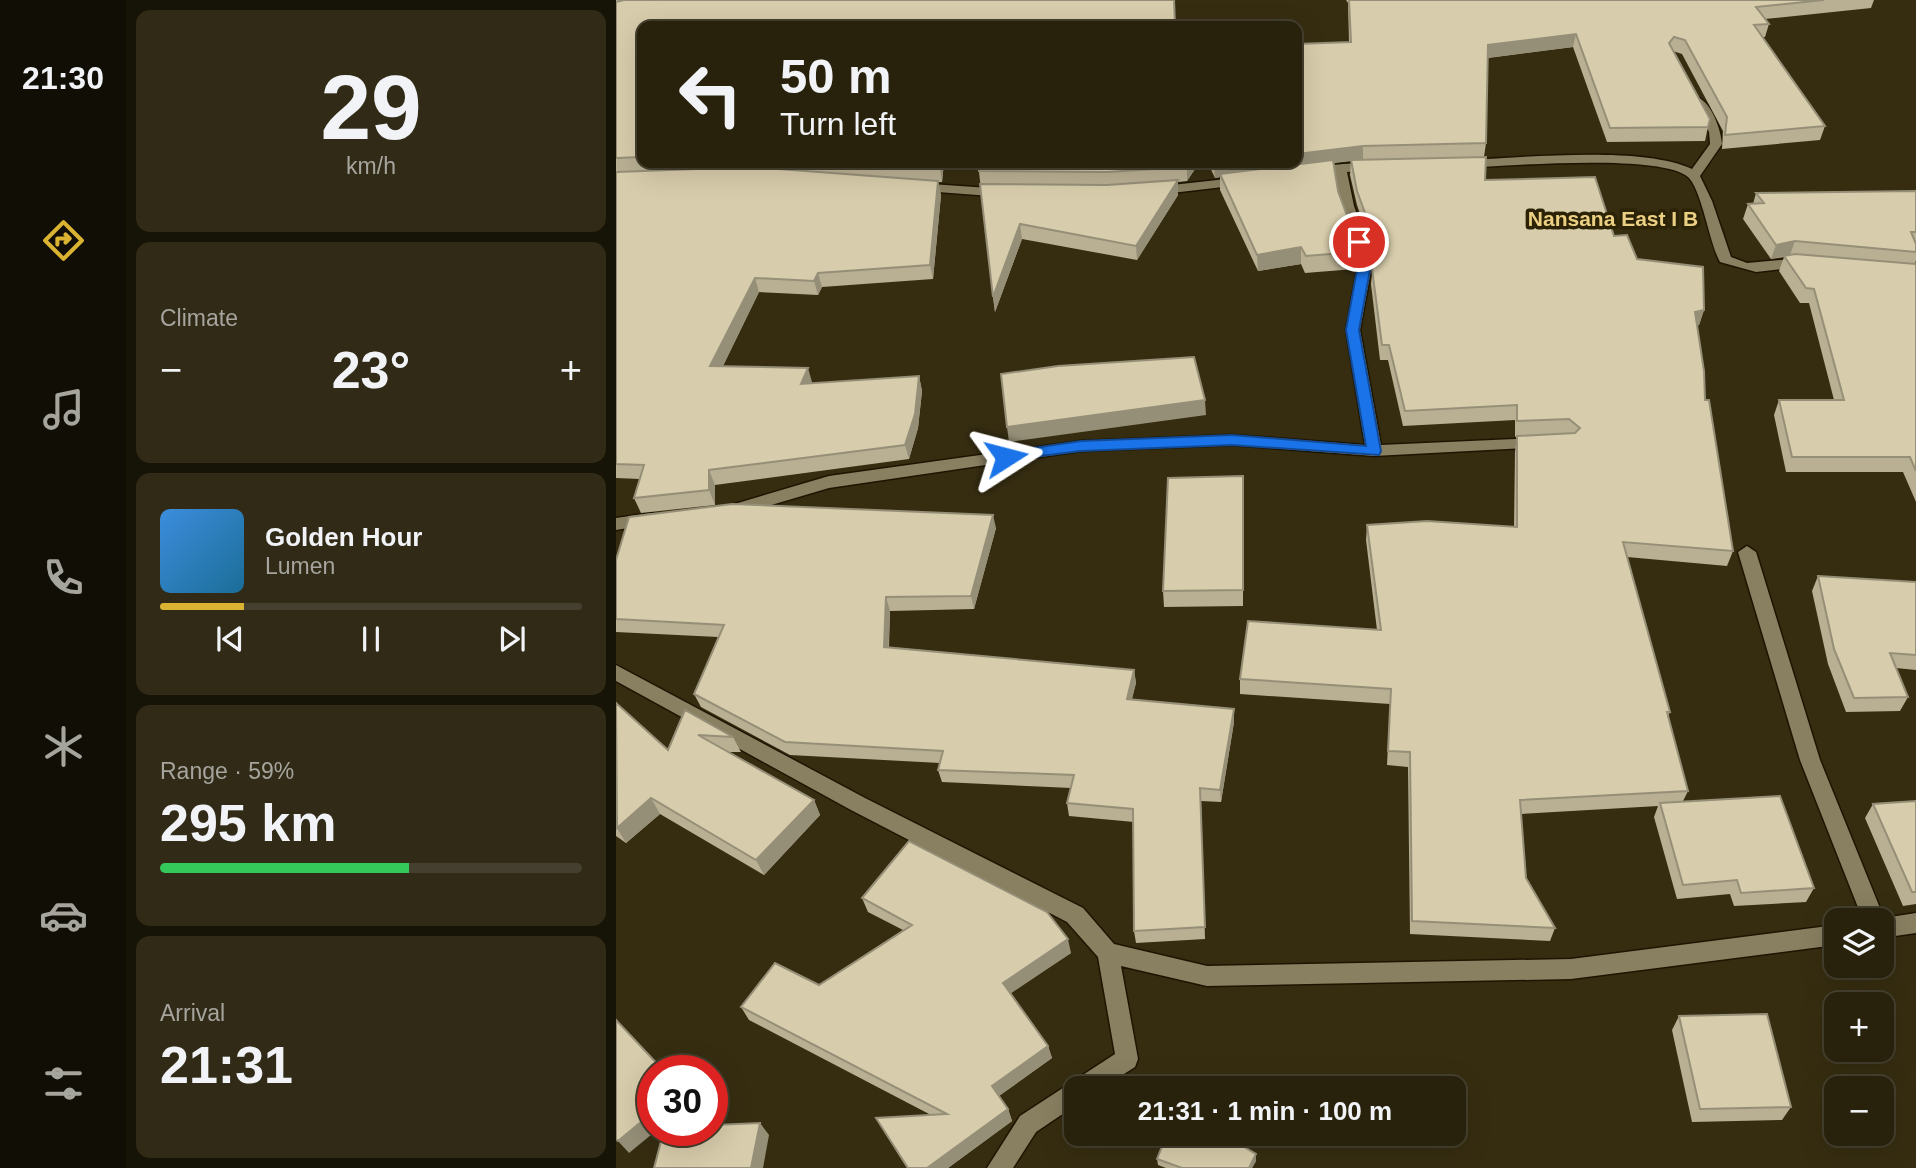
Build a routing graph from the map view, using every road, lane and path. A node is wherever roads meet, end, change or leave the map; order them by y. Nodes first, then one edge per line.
1 (1692, 88) edge
2 (1444, 164) edge
3 (1390, 165) edge
4 (1340, 168) junction
5 (1304, 173) edge
6 (1694, 175) junction
7 (1256, 179) edge
8 (906, 186) edge
9 (1141, 192) edge
10 (1013, 193) edge
11 (1815, 265) edge
12 (1554, 442) edge
13 (1374, 451) junction
14 (713, 513) edge
15 (672, 517) edge
16 (616, 524) edge
17 (1747, 552) dead end
18 (616, 672) edge
19 (1869, 908) edge
20 (1916, 923) edge
21 (1894, 926) edge
22 (1824, 937) edge
23 (1108, 953) junction
24 (1101, 1076) edge
25 (1064, 1100) edge
26 (999, 1168) edge

1 - 6 street
2 - 6 street
3 - 4 street
4 - 5 street
4 - 13 street
6 - 11 street
7 - 9 street
8 - 10 street
12 - 13 street
13 - 14 street
15 - 16 street
17 - 19 street
18 - 23 street
20 - 21 street
22 - 23 street
23 - 24 street
25 - 26 street

